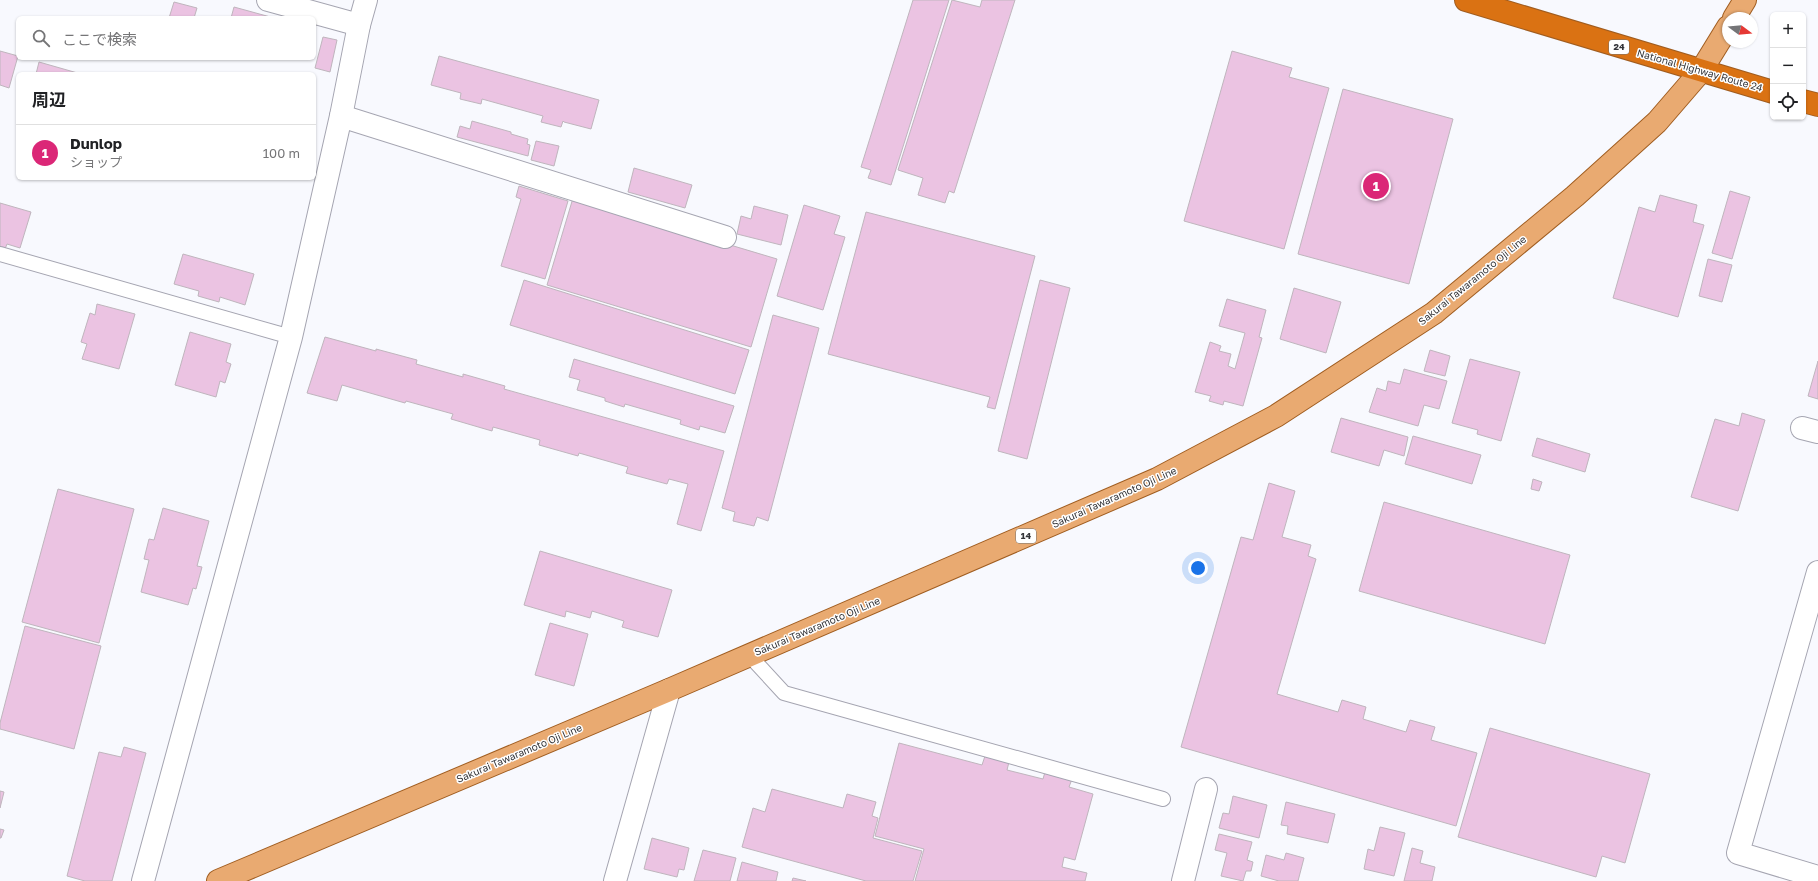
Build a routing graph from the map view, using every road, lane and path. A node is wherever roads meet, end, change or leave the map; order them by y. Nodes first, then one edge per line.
1 (268, 0) edge
2 (366, 0) edge
3 (1466, 0) edge
4 (1745, 0) edge
5 (1738, 12) edge
6 (359, 25) junction
7 (1722, 37) edge
8 (1701, 71) junction
9 (1770, 91) edge
10 (1806, 102) edge
11 (1818, 105) edge
12 (341, 116) junction
13 (725, 237) dead end
14 (0, 254) edge
15 (291, 337) junction
16 (1818, 572) edge
17 (749, 655) junction
18 (669, 690) junction
19 (1206, 789) dead end
20 (1163, 799) dead end
21 (1818, 877) edge
22 (143, 881) edge
23 (218, 881) edge
24 (615, 881) edge
25 (1183, 881) edge

1 - 6 street
2 - 6 street
3 - 8 highway, National Highway Route 24 / 24
4 - 5 main road
6 - 12 street
7 - 8 main road, Sakurai Tawaramoto Oji Line / 14
8 - 9 highway, National Highway Route 24 / 24
8 - 17 main road, Sakurai Tawaramoto Oji Line / 14
10 - 11 highway
12 - 13 street
12 - 15 street
14 - 15 lane
15 - 22 street
16 - 21 street
17 - 18 main road, Sakurai Tawaramoto Oji Line / 14
17 - 20 lane
18 - 23 main road, Sakurai Tawaramoto Oji Line / 14
18 - 24 street
19 - 25 street

